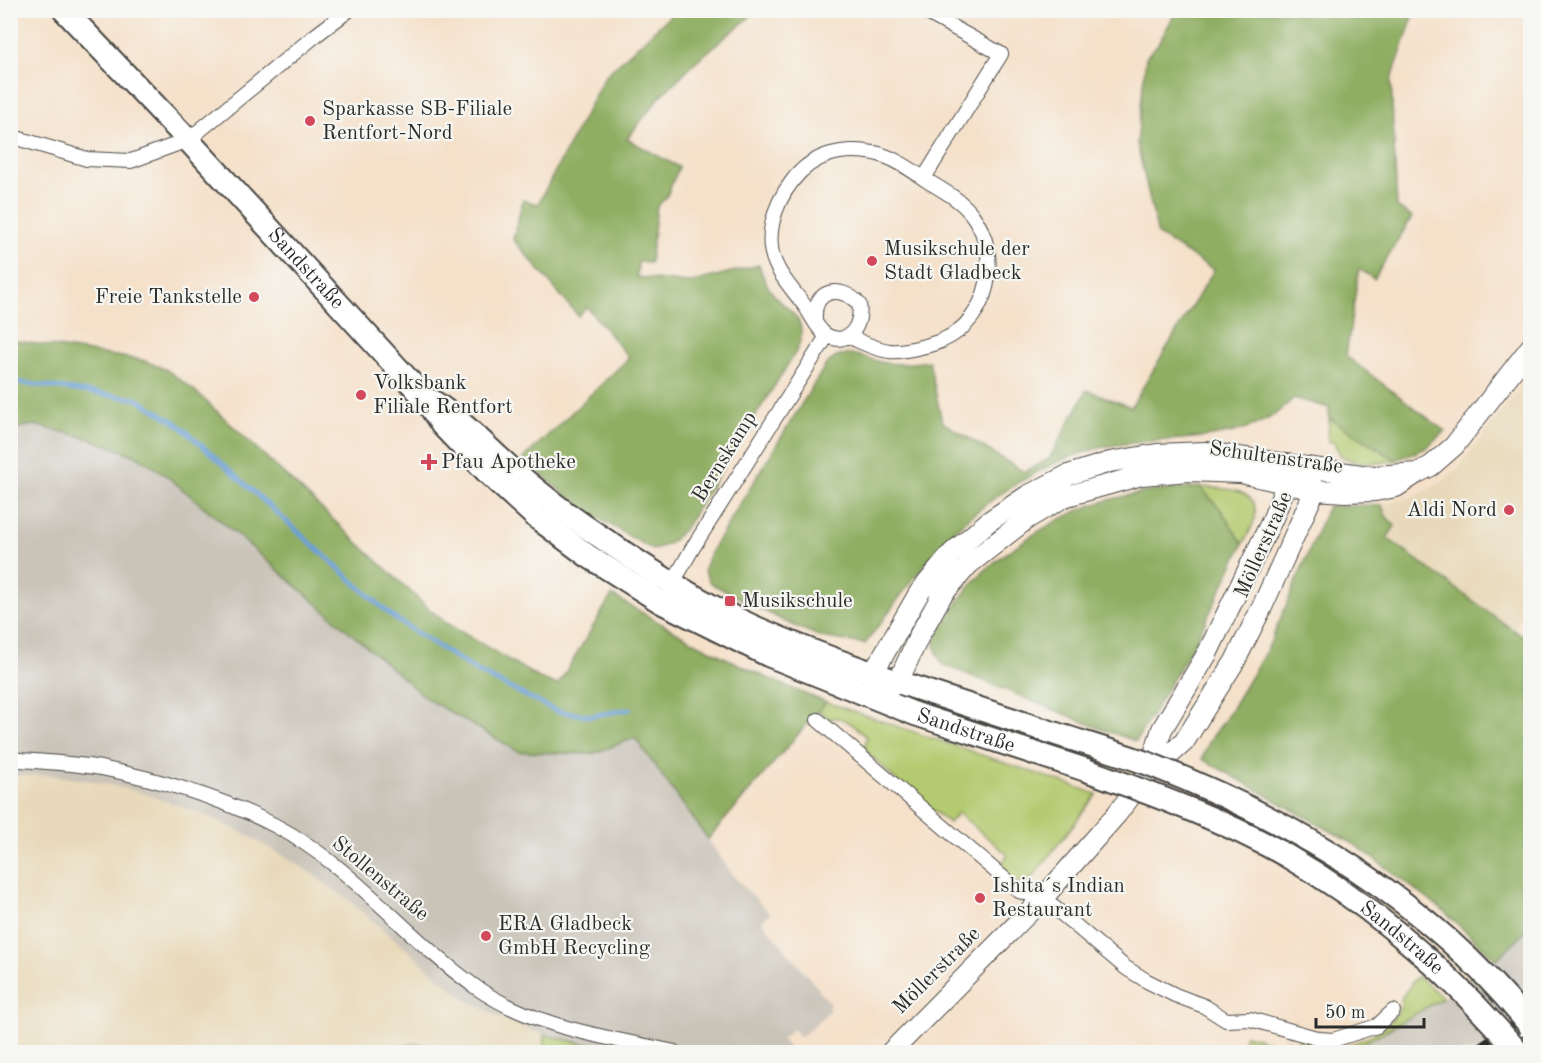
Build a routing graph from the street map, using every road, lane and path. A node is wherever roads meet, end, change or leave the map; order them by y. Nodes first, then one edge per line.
1 (64, 10) edge
2 (349, 10) edge
3 (922, 10) edge
4 (10, 136) edge
5 (188, 140) junction
6 (924, 178) junction
7 (815, 319) junction
8 (827, 336) junction
9 (847, 336) junction
10 (1530, 348) edge
11 (423, 396) junction
12 (1306, 468) junction
13 (1417, 473) junction
14 (1287, 483) junction
15 (1315, 489) junction
16 (673, 582) junction
17 (661, 602) junction
18 (873, 673) junction
19 (898, 682) junction
20 (875, 697) junction
21 (818, 720) dead end
22 (10, 759) edge
23 (1147, 775) junction
24 (1043, 898) junction
25 (1393, 1011) dead end
26 (1530, 1026) edge
27 (674, 1053) edge
28 (891, 1053) edge
29 (1518, 1053) edge

1 - 5 main road, Sandstraße
2 - 5 street
3 - 6 street
4 - 5 street
5 - 11 main road, Sandstraße
6 - 7 street
6 - 9 street
7 - 8 street
7 - 9 street
8 - 9 street
8 - 16 street, Bernskamp
10 - 13 main road, Schultenstraße
11 - 16 main road, Sandstraße
11 - 17 main road, Sandstraße
12 - 13 main road, Schultenstraße
12 - 14 main road, Möllerstraße
12 - 15 main road, Möllerstraße
12 - 18 main road, Schultenstraße
13 - 15 main road, Schultenstraße
14 - 15 main road, Schultenstraße
14 - 19 main road, Schultenstraße
14 - 23 main road, Möllerstraße
15 - 23 main road, Möllerstraße
16 - 17 street, Bernskamp
16 - 18 main road, Sandstraße
17 - 20 main road, Sandstraße
18 - 19 main road, Sandstraße
18 - 20 main road
19 - 20 main road
19 - 26 main road, Sandstraße, bridge
20 - 29 main road, Sandstraße, bridge
21 - 24 street
22 - 27 street, Stollenstraße
23 - 24 main road, Möllerstraße
24 - 25 street
24 - 28 main road, Möllerstraße

